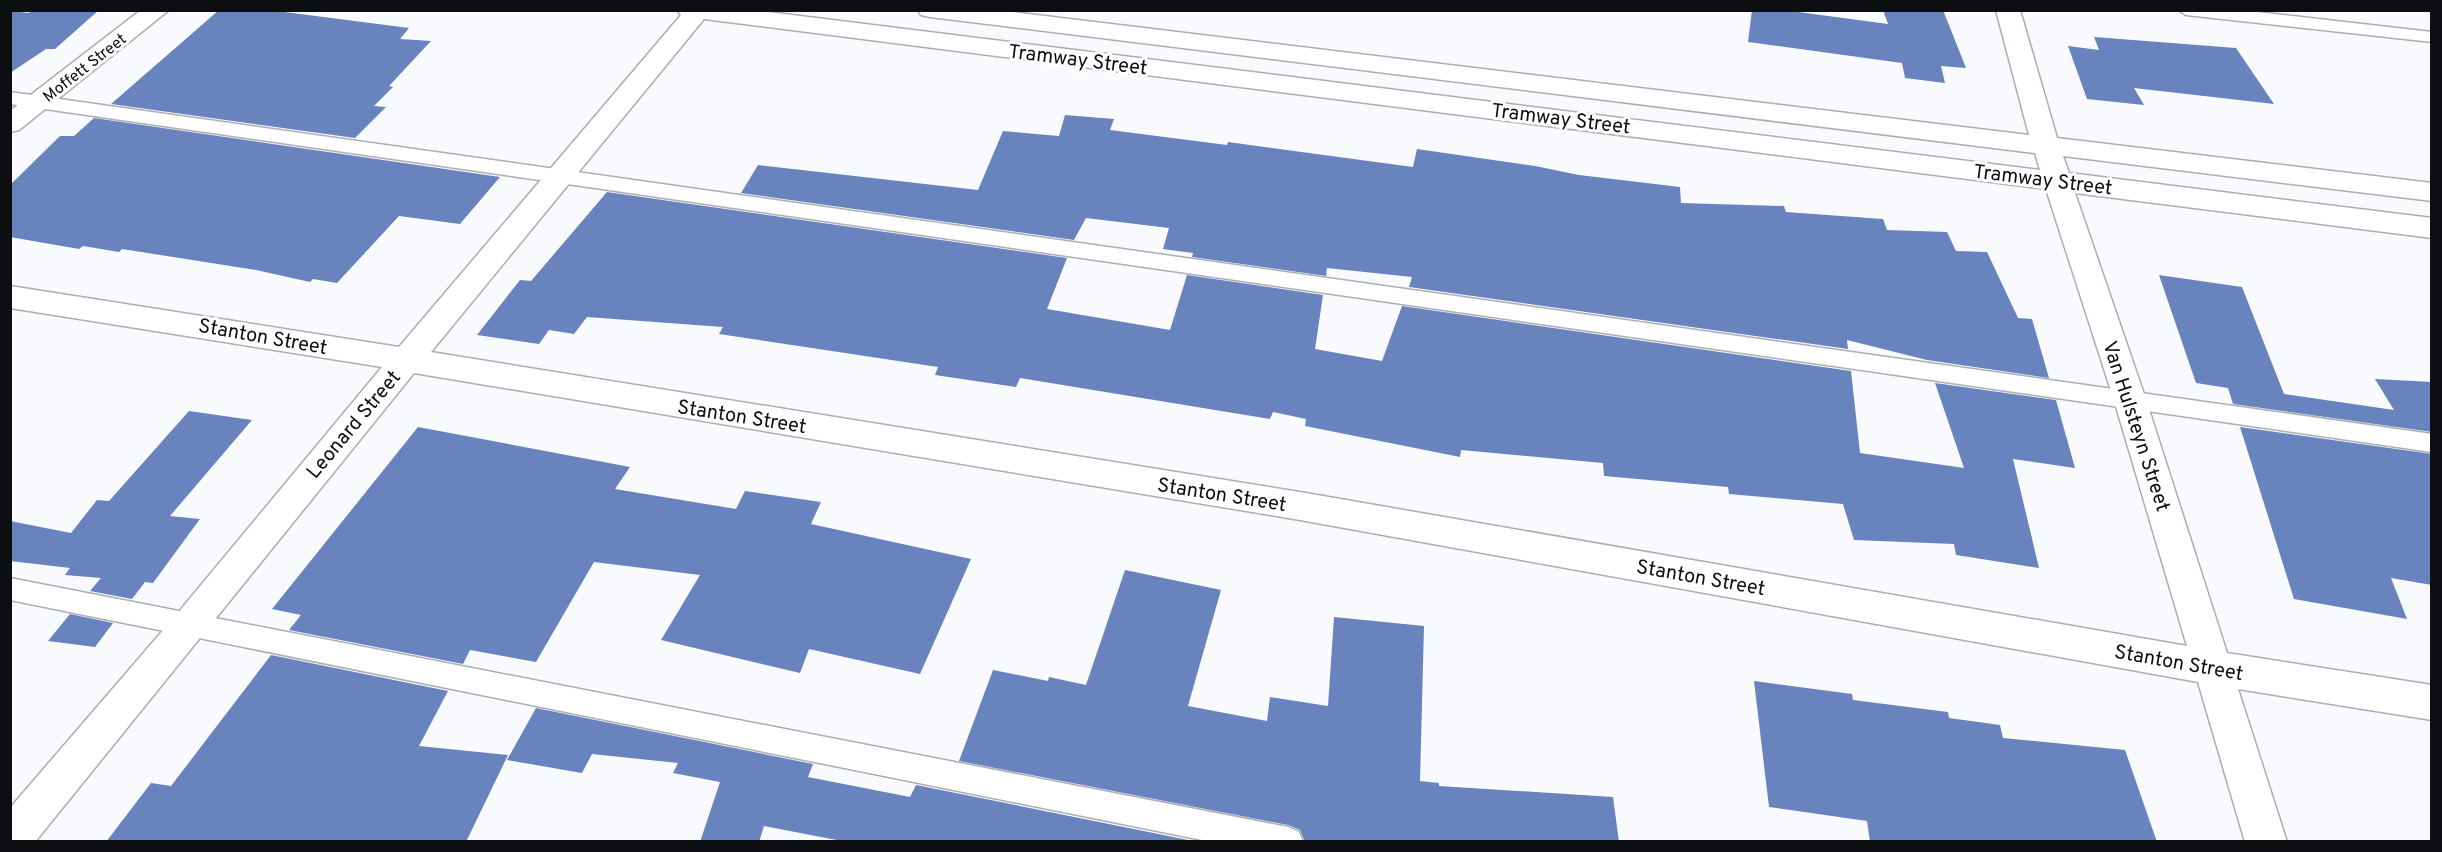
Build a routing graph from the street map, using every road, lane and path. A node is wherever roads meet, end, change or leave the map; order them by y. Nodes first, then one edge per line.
1 (157, 10) edge
2 (930, 10) edge
3 (2008, 10) edge
4 (2186, 10) edge
5 (695, 11) edge
6 (1111, 34) junction
7 (2432, 37) edge
8 (1096, 61) junction
9 (1536, 85) junction
10 (10, 98) edge
11 (39, 102) junction
12 (1539, 115) junction
13 (10, 124) edge
14 (2046, 146) junction
15 (562, 176) junction
16 (2057, 180) junction
17 (2432, 192) edge
18 (2432, 228) edge
19 (10, 297) edge
20 (407, 361) junction
21 (2130, 400) junction
22 (2432, 443) edge
23 (10, 589) edge
24 (190, 625) junction
25 (2214, 668) junction
26 (2432, 703) edge
27 (10, 840) edge
28 (1288, 842) edge
29 (2266, 842) edge

1 - 11 street, Moffett Street
2 - 6 street, Tramway Street
3 - 14 street, Van Hulsteyn Street
4 - 7 lane
5 - 8 street, Tramway Street
5 - 15 street, Leonard Street
6 - 8 street
6 - 9 street, Tramway Street
8 - 12 street, Tramway Street
9 - 12 street
9 - 14 street, Tramway Street
10 - 11 lane
11 - 13 street, Moffett Street
11 - 15 lane
12 - 16 street, Tramway Street
14 - 16 street, Van Hulsteyn Street
14 - 17 street, Tramway Street
15 - 20 street, Leonard Street
15 - 21 lane
16 - 18 street, Tramway Street
16 - 21 street, Van Hulsteyn Street
19 - 20 street, Stanton Street
20 - 24 street, Leonard Street
20 - 25 street, Stanton Street
21 - 22 lane
21 - 25 street, Van Hulsteyn Street
23 - 24 lane
24 - 27 street, Leonard Street
24 - 28 lane
25 - 26 street, Stanton Street
25 - 29 street, Van Hulsteyn Street

